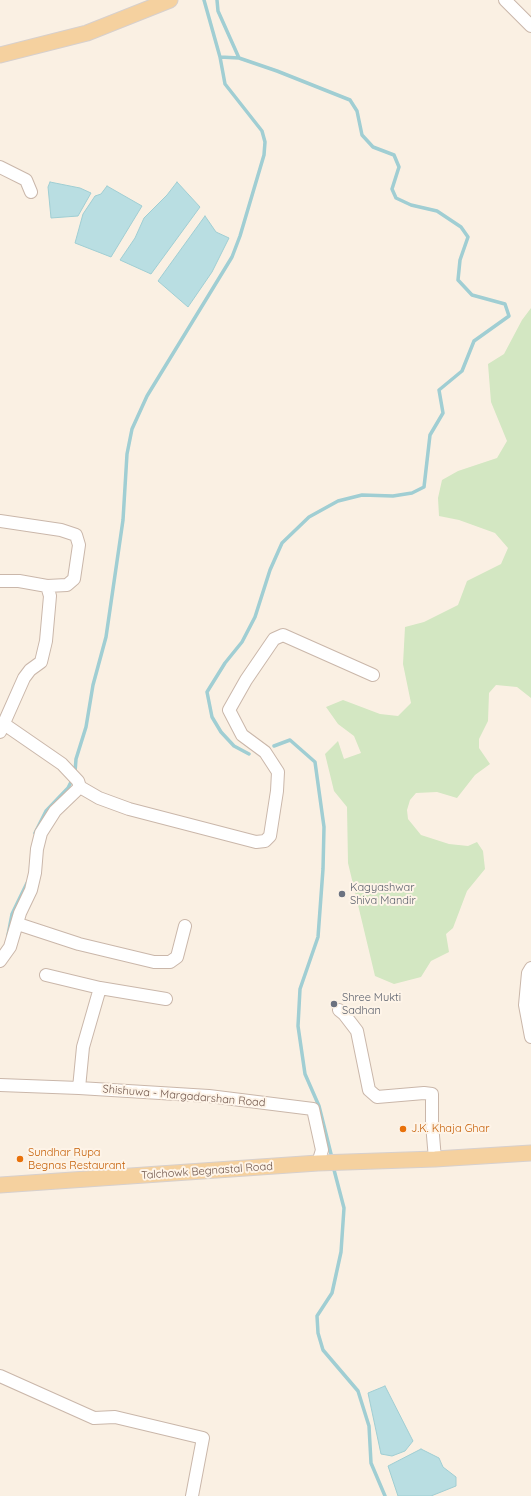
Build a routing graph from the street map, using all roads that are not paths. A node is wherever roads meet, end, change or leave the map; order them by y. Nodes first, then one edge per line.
1 (170, 0) edge
2 (505, 0) edge
3 (531, 26) edge
4 (0, 56) edge
5 (0, 167) edge
6 (31, 192) dead end
7 (0, 521) edge
8 (0, 581) edge
9 (47, 586) junction
10 (373, 675) dead end
11 (2, 728) edge
12 (76, 780) junction
13 (18, 924) junction
14 (185, 926) dead end
15 (0, 961) edge
16 (531, 968) edge
17 (46, 975) dead end
18 (100, 988) junction
19 (166, 999) dead end
20 (339, 1010) dead end
21 (531, 1037) edge
22 (0, 1085) edge
23 (79, 1088) junction
24 (531, 1153) edge
25 (435, 1159) junction
26 (318, 1163) junction
27 (0, 1185) edge
28 (0, 1376) edge
29 (192, 1496) edge

1 - 4 main road
2 - 3 street
5 - 6 street
7 - 9 street
8 - 9 street
9 - 11 street
10 - 12 street
11 - 12 street
12 - 13 street
13 - 14 street
13 - 15 street
16 - 21 street
17 - 18 street
18 - 19 street
18 - 23 street
20 - 25 street
22 - 23 street, Shishuwa - Margadarshan Road
23 - 26 street, Shishuwa - Margadarshan Road
24 - 25 main road
25 - 26 main road, Talchowk Begnastal Road
26 - 27 main road, Talchowk Begnastal Road
28 - 29 street

